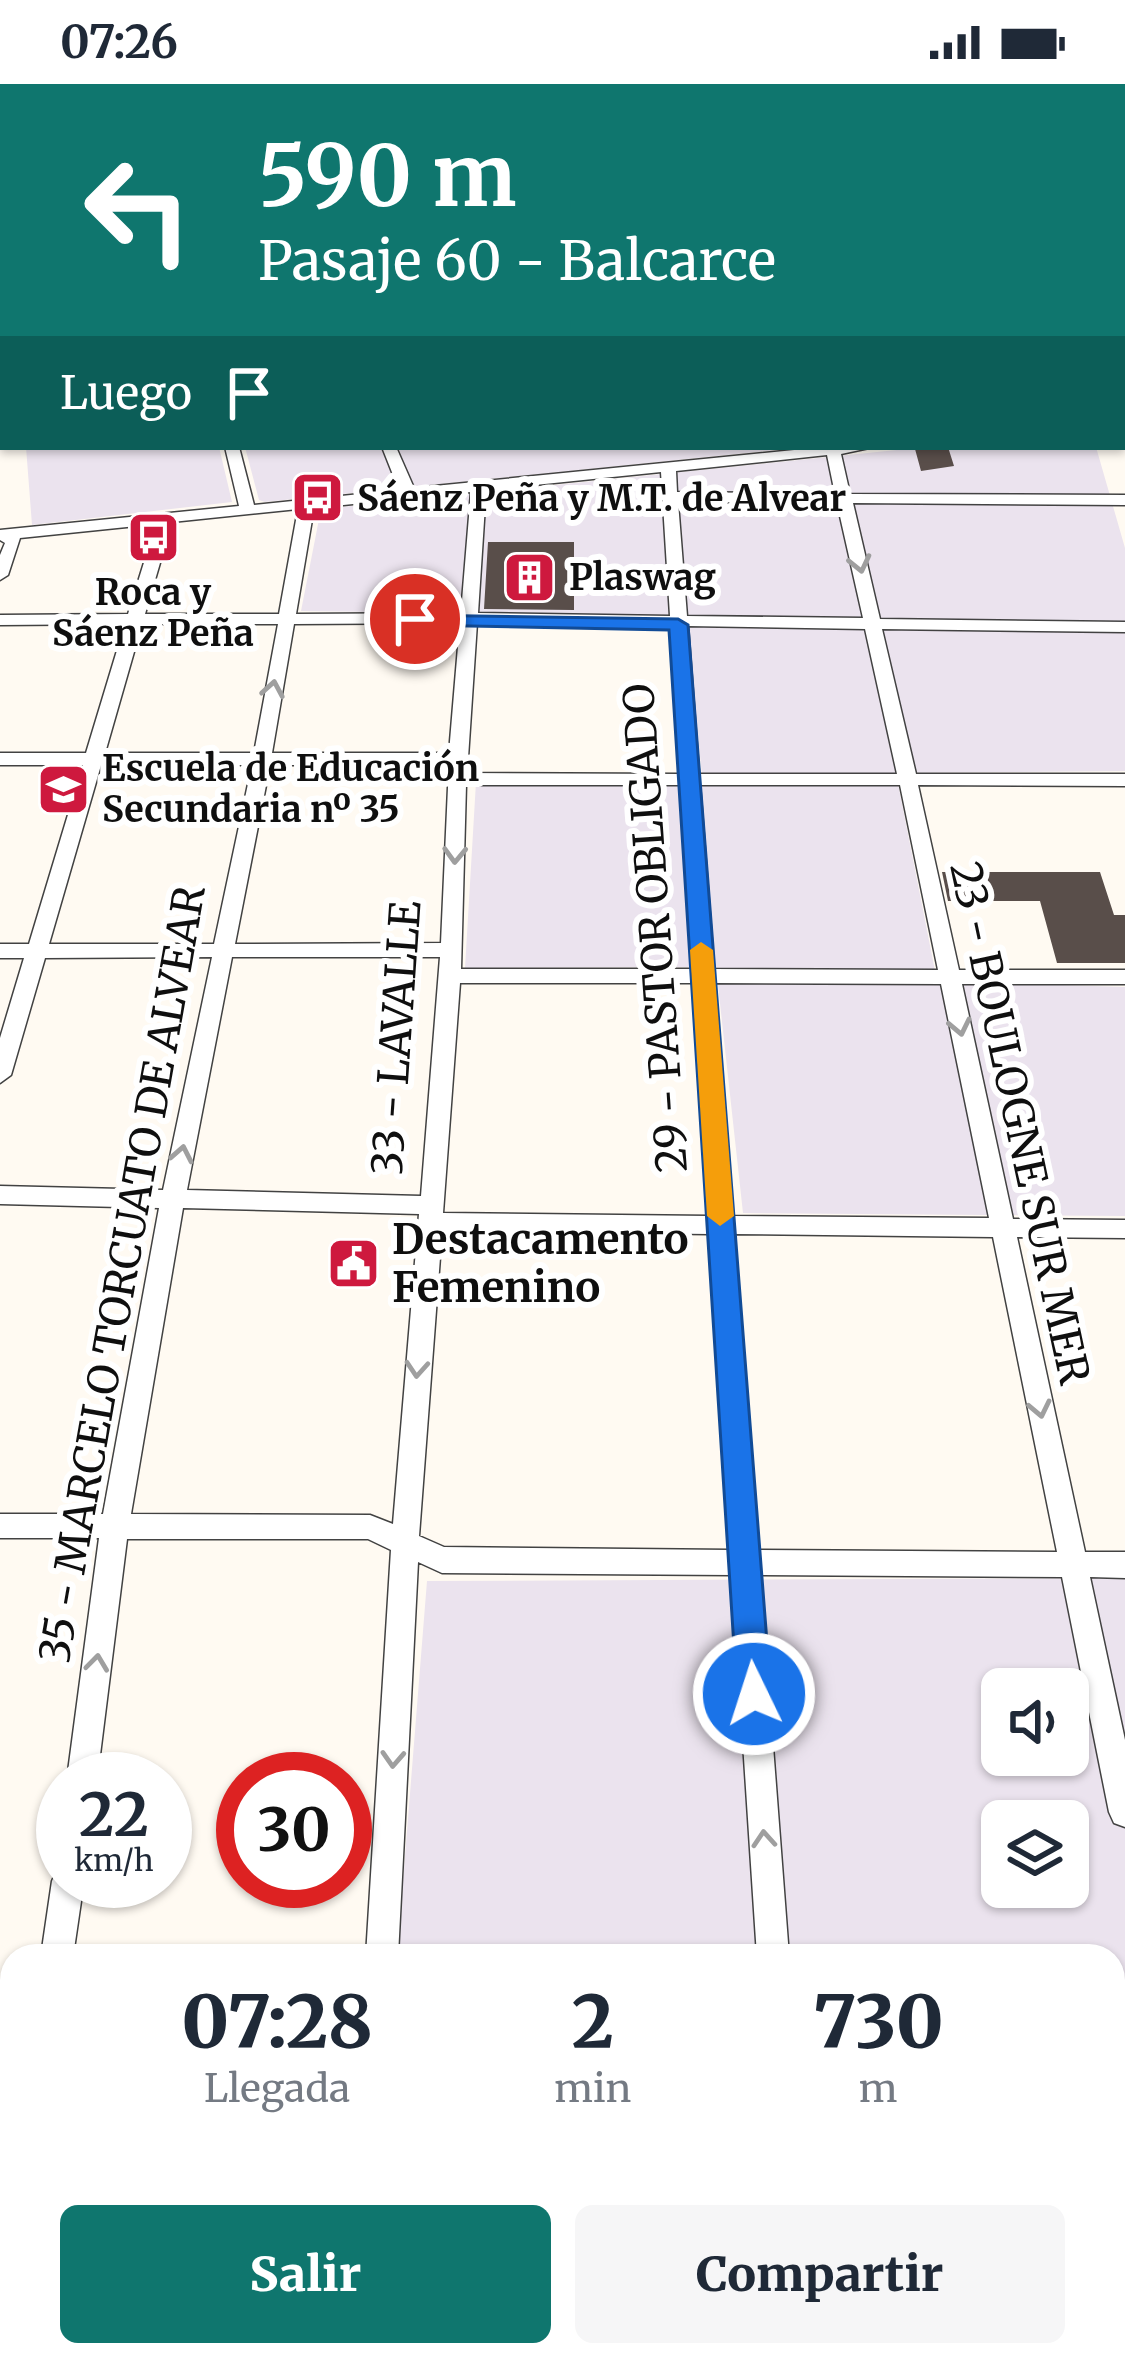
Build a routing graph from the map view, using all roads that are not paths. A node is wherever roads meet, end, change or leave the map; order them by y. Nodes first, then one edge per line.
1 (233, 450) edge
2 (390, 450) edge
3 (833, 450) joint
4 (765, 452) edge
5 (668, 467) junction
6 (478, 487) junction
7 (408, 494) junction
8 (670, 497) junction
9 (844, 498) junction
10 (1125, 500) edge
11 (307, 504) junction
12 (248, 510) junction
13 (165, 519) junction
14 (6, 535) edge
15 (0, 575) edge
16 (0, 620) edge
17 (136, 620) junction
18 (287, 620) junction
19 (469, 620) junction
20 (678, 625) junction
21 (874, 626) junction
22 (1125, 628) edge
23 (0, 759) edge
24 (92, 760) junction
25 (262, 760) junction
26 (458, 769) junction
27 (1125, 780) edge
28 (689, 781) junction
29 (907, 783) junction
30 (0, 951) edge
31 (37, 952) junction
32 (223, 952) junction
33 (450, 963) junction
34 (703, 974) junction
35 (949, 976) junction
36 (1125, 977) edge
37 (0, 1075) edge
38 (0, 1195) edge
39 (174, 1198) junction
40 (428, 1214) junction
41 (721, 1223) junction
42 (1001, 1228) junction
43 (1125, 1229) edge
44 (0, 1526) edge
45 (115, 1526) junction
46 (405, 1543) junction
47 (745, 1563) junction
48 (1073, 1565) junction
49 (1125, 1565) edge
50 (86, 1752) edge
51 (1125, 1812) edge
52 (64, 1908) edge
53 (59, 1944) edge
54 (383, 1944) edge
55 (771, 1944) edge

1 - 12 street
2 - 7 street
3 - 4 street
3 - 9 street, 23 - BOULOGNE SUR MER
4 - 5 street
5 - 6 street
5 - 8 street, 29 - PASTOR OBLIGADO
6 - 7 street
6 - 19 street, 33 - LAVALLE
7 - 11 street
8 - 9 street
8 - 20 street, 29 - PASTOR OBLIGADO
9 - 10 street
9 -> 21 street, 23 - BOULOGNE SUR MER
11 - 12 street
11 - 18 street, 35 - MARCELO TORCUATO DE ALVEAR
12 - 13 street
13 - 14 street
13 - 17 street
14 - 15 street
16 - 17 street
17 - 18 street
17 - 24 street
18 - 19 street
25 -> 18 street, 35 - MARCELO TORCUATO DE ALVEAR
19 - 20 street
19 - 26 street, 33 - LAVALLE
20 - 21 street
20 - 28 street, 29 - PASTOR OBLIGADO
21 - 22 street
21 - 29 street, 23 - BOULOGNE SUR MER
23 - 24 street
24 - 25 street
24 - 31 street
25 - 26 street
25 - 32 street, 35 - MARCELO TORCUATO DE ALVEAR
26 - 28 street
26 -> 33 street, 33 - LAVALLE
27 - 29 street
28 - 29 street
28 - 34 street, 29 - PASTOR OBLIGADO
29 - 35 street, 23 - BOULOGNE SUR MER
30 - 31 street
31 - 32 street
31 - 37 street
32 - 33 street
39 -> 32 street, 35 - MARCELO TORCUATO DE ALVEAR
33 - 34 street
33 - 40 street, 33 - LAVALLE
34 - 35 street
34 - 41 street, 29 - PASTOR OBLIGADO
35 - 36 street
35 -> 42 street, 23 - BOULOGNE SUR MER
38 - 39 street
39 - 40 street
39 - 45 street, 35 - MARCELO TORCUATO DE ALVEAR
40 - 41 street
40 -> 46 street, 33 - LAVALLE
41 - 42 street
41 - 47 street, 29 - PASTOR OBLIGADO
42 - 43 street
42 -> 48 street, 23 - BOULOGNE SUR MER
44 - 45 street
45 - 46 street
50 -> 45 street, 35 - MARCELO TORCUATO DE ALVEAR
46 - 47 street
46 -> 54 street, 33 - LAVALLE
47 - 48 street
55 -> 47 street, 29 - PASTOR OBLIGADO
48 - 49 street
48 - 51 street, 23 - BOULOGNE SUR MER
52 - 53 street

